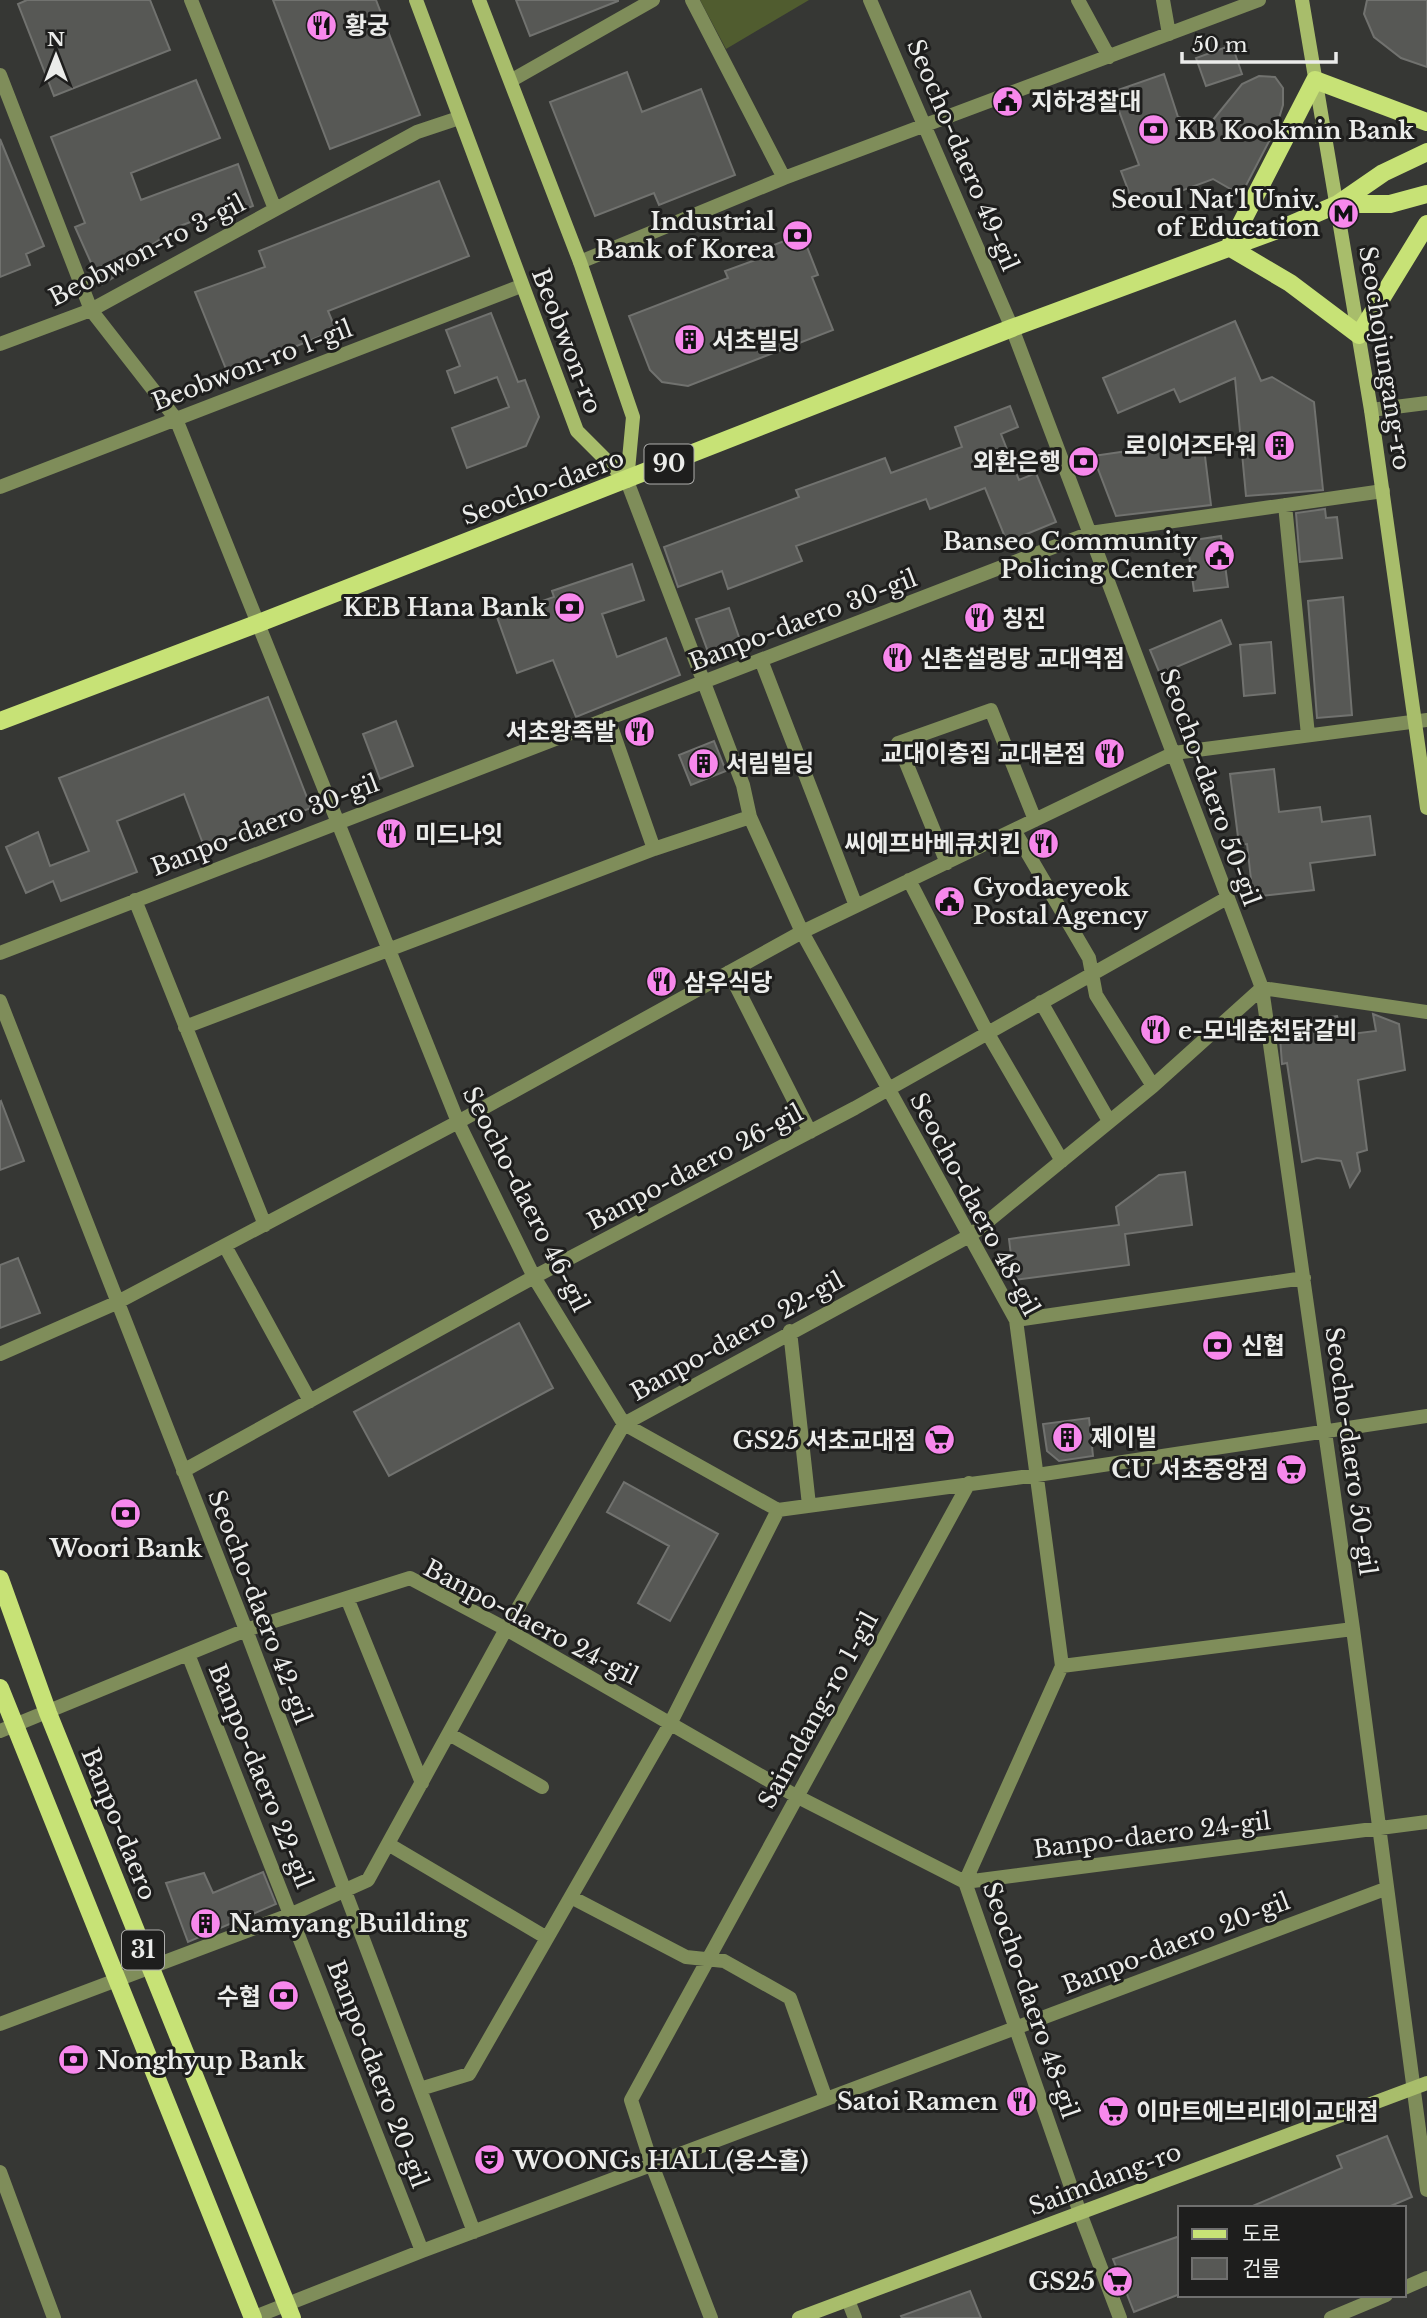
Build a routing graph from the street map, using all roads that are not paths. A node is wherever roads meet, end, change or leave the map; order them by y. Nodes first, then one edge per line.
1 (191, 0) edge
2 (416, 0) edge
3 (479, 0) edge
4 (653, 0) edge
5 (692, 0) edge
6 (870, 0) edge
7 (1078, 0) edge
8 (1163, 0) edge
9 (1259, 0) edge
10 (1301, 0) edge
11 (1169, 34) junction
12 (1109, 57) junction
13 (0, 75) edge
14 (512, 79) junction
15 (1314, 80) junction
16 (459, 118) junction
17 (1427, 122) edge
18 (926, 124) junction
19 (1427, 152) edge
20 (785, 177) junction
21 (1427, 194) edge
22 (1338, 205) junction
23 (275, 209) junction
24 (1427, 224) edge
25 (1229, 247) junction
26 (580, 262) junction
27 (521, 286) junction
28 (92, 310) junction
29 (1013, 328) junction
30 (1359, 335) junction
31 (0, 344) edge
32 (1427, 403) edge
33 (1371, 410) junction
34 (176, 419) junction
35 (627, 481) junction
36 (0, 487) edge
37 (1382, 491) junction
38 (1285, 505) junction
39 (1090, 533) junction
40 (259, 624) junction
41 (761, 660) junction
42 (704, 682) junction
43 (608, 718) junction
44 (0, 721) edge
45 (1421, 721) edge
46 (1308, 736) junction
47 (1174, 753) junction
48 (1427, 808) edge
49 (750, 817) junction
50 (1035, 820) junction
51 (337, 821) junction
52 (1014, 830) junction
53 (654, 849) junction
54 (947, 863) junction
55 (909, 880) junction
56 (1227, 898) junction
57 (135, 900) junction
58 (856, 906) junction
59 (802, 932) junction
60 (390, 951) junction
61 (0, 953) edge
62 (729, 972) junction
63 (1090, 975) junction
64 (1262, 988) junction
65 (0, 1000) edge
66 (1041, 1002) junction
67 (1427, 1012) edge
68 (185, 1027) junction
69 (987, 1032) junction
70 (1153, 1086) junction
71 (888, 1087) junction
72 (1109, 1121) junction
73 (458, 1122) junction
74 (810, 1132) junction
75 (1062, 1161) junction
76 (264, 1225) junction
77 (971, 1235) junction
78 (225, 1246) junction
79 (534, 1277) junction
80 (1304, 1278) junction
81 (116, 1303) junction
82 (1016, 1320) junction
83 (790, 1331) junction
84 (0, 1354) edge
85 (310, 1401) junction
86 (1427, 1416) edge
87 (624, 1424) junction
88 (1326, 1429) junction
89 (183, 1471) junction
90 (1037, 1475) junction
91 (970, 1483) junction
92 (809, 1506) junction
93 (778, 1510) junction
94 (0, 1579) edge
95 (347, 1598) junction
96 (506, 1629) junction
97 (1353, 1629) junction
98 (246, 1630) junction
99 (188, 1654) junction
100 (1062, 1666) junction
101 (0, 1688) edge
102 (48, 1713) junction
103 (670, 1724) junction
104 (7, 1728) edge
105 (449, 1734) junction
106 (422, 1783) junction
107 (542, 1787) dead end
108 (796, 1796) junction
109 (1427, 1822) edge
110 (1380, 1828) junction
111 (388, 1844) junction
112 (965, 1882) junction
113 (345, 1889) junction
114 (1385, 1889) junction
115 (571, 1897) junction
116 (292, 1914) junction
117 (547, 1938) junction
118 (707, 1959) junction
119 (150, 1968) junction
120 (117, 1980) junction
121 (0, 2024) edge
122 (1016, 2028) junction
123 (1420, 2085) edge
124 (420, 2089) junction
125 (826, 2099) junction
126 (652, 2165) junction
127 (0, 2172) edge
128 (1427, 2190) edge
129 (1080, 2213) junction
130 (474, 2232) junction
131 (422, 2251) junction
132 (1427, 2278) edge
133 (1406, 2287) edge
134 (1381, 2297) edge
135 (848, 2300) junction
136 (290, 2311) edge
137 (54, 2318) edge
138 (253, 2318) edge
139 (711, 2318) edge
140 (799, 2318) edge
141 (855, 2318) edge
142 (1120, 2318) edge
143 (1331, 2318) edge

1 - 23 street, Beobwon-ro 3-gil
2 - 16 main road, Beobwon-ro
3 - 14 main road, Beobwon-ro
4 - 14 street
5 - 20 street
6 - 18 street, Seocho-daero 49-gil
7 - 12 street
8 - 11 street
9 - 11 street
10 - 15 main road, Seochojungang-ro
11 - 12 street
12 - 18 street
13 - 28 street, Seocho-daero 46-gil
14 - 26 main road, Beobwon-ro
15 - 17 main road
15 - 22 main road, Seochojungang-ro
15 - 25 main road
16 - 23 street, Beobwon-ro 3-gil
16 - 27 main road, Beobwon-ro
18 - 20 street
18 - 29 street, Seocho-daero 49-gil
19 - 22 main road, Seocho-daero / 90
20 - 26 street
21 - 22 main road, Seocho-daero / 90
22 - 25 main road, Seocho-daero / 90
22 - 30 main road, Seochojungang-ro
23 - 28 street, Beobwon-ro 3-gil
24 - 30 main road
25 - 29 main road, Seocho-daero / 90
25 - 30 main road
26 - 35 main road, Beobwon-ro
27 - 34 street, Beobwon-ro 1-gil
27 - 35 main road, Beobwon-ro
28 - 31 street, Beobwon-ro 3-gil
28 - 34 street, Seocho-daero 46-gil
29 - 35 main road, Seocho-daero / 90
29 - 39 street, Seocho-daero 50-gil
30 - 33 main road, Seochojungang-ro
32 - 33 street
33 - 37 main road, Seochojungang-ro
34 - 36 street, Beobwon-ro 1-gil
34 - 40 street, Seocho-daero 46-gil
35 - 40 main road, Seocho-daero / 90
35 - 42 street, Seocho-daero 48-gil
37 - 38 street, Banpo-daero 30-gil
37 - 45 main road, Seochojungang-ro
38 - 39 street, Banpo-daero 30-gil
38 - 46 street
39 - 41 street, Banpo-daero 30-gil
39 - 47 street, Seocho-daero 50-gil
40 - 44 main road, Seocho-daero / 90
40 - 51 street, Seocho-daero 46-gil
41 - 42 street, Banpo-daero 30-gil
41 - 58 street
42 - 43 street, Banpo-daero 30-gil
42 - 49 street, Seocho-daero 48-gil
43 - 51 street, Banpo-daero 30-gil
43 - 53 street
45 - 46 street
45 - 48 main road, Seochojungang-ro
46 - 47 street
47 - 50 street
47 - 56 street, Seocho-daero 50-gil
49 - 53 street
49 - 59 street, Seocho-daero 48-gil
50 - 52 street
50 - 54 street
51 - 57 street, Banpo-daero 30-gil
51 - 60 street, Seocho-daero 46-gil
52 - 54 street
52 - 63 street
53 - 60 street
54 - 55 street
55 - 58 street
55 - 69 street
56 - 63 street, Banpo-daero 26-gil
56 - 64 street, Seocho-daero 50-gil
57 - 61 street, Banpo-daero 30-gil
57 - 68 street, Banpo-daero 30-gil
58 - 59 street
59 - 62 street
59 - 71 street, Seocho-daero 48-gil
60 - 68 street
60 - 73 street, Seocho-daero 46-gil
62 - 73 street
62 - 74 street
63 - 66 street, Banpo-daero 26-gil
63 - 70 street
64 - 67 street
64 - 70 street, Banpo-daero 22-gil
64 - 80 street, Seocho-daero 50-gil
65 - 81 street, Seocho-daero 42-gil
66 - 69 street, Banpo-daero 26-gil
66 - 72 street
68 - 76 street, Banpo-daero 30-gil
69 - 71 street, Banpo-daero 26-gil
69 - 75 street
70 - 72 street, Banpo-daero 22-gil
71 - 74 street, Banpo-daero 26-gil
71 - 77 street, Seocho-daero 48-gil
72 - 75 street, Banpo-daero 22-gil
73 - 76 street
73 - 79 street, Seocho-daero 46-gil
74 - 79 street, Banpo-daero 26-gil
75 - 77 street, Banpo-daero 22-gil
76 - 78 street
77 - 82 street, Seocho-daero 48-gil
77 - 83 street, Banpo-daero 22-gil
78 - 81 street
78 - 85 street
79 - 85 street, Banpo-daero 26-gil
79 - 87 street, Seocho-daero 46-gil
80 - 82 street
80 - 88 street, Seocho-daero 50-gil
81 - 84 street
81 - 89 street, Seocho-daero 42-gil
82 - 90 street, Seocho-daero 48-gil
83 - 87 street, Banpo-daero 22-gil
83 - 92 street
85 - 89 street, Banpo-daero 26-gil
86 - 88 street
87 - 93 street, Seocho-daero 46-gil
87 - 96 street, Banpo-daero 22-gil
88 - 90 street
88 - 97 street, Seocho-daero 50-gil
89 - 98 street, Seocho-daero 42-gil
90 - 91 street
90 - 100 street, Seocho-daero 48-gil
91 - 92 street
91 - 108 street, Saimdang-ro 1-gil
92 - 93 street
93 - 103 street
94 - 102 main road, Banpo-daero / 31
95 - 96 street, Banpo-daero 24-gil
95 - 98 street, Banpo-daero 24-gil
95 - 106 street
96 - 103 street, Banpo-daero 24-gil
96 - 105 street, Banpo-daero 22-gil
97 - 100 street
97 - 110 street, Seocho-daero 50-gil
98 - 99 street, Banpo-daero 24-gil
98 - 113 street, Seocho-daero 42-gil
99 - 102 street, Banpo-daero 24-gil
99 - 116 street, Banpo-daero 22-gil
100 - 112 street, Seocho-daero 48-gil
101 - 104 main road, 31
102 - 104 street, Banpo-daero 24-gil
102 - 119 main road, Banpo-daero / 31
103 - 108 street, Banpo-daero 24-gil
103 - 115 street
104 - 120 main road, 31
105 - 106 street, Banpo-daero 22-gil
105 - 107 street
106 - 111 street, Banpo-daero 22-gil
108 - 112 street, Banpo-daero 24-gil
108 - 118 street, Saimdang-ro 1-gil
109 - 110 street, Banpo-daero 24-gil
110 - 112 street, Banpo-daero 24-gil
110 - 114 street, Seocho-daero 50-gil
111 - 113 street, Banpo-daero 22-gil
111 - 117 street
112 - 122 street, Seocho-daero 48-gil
113 - 116 street, Banpo-daero 22-gil
113 - 124 street, Seocho-daero 42-gil
114 - 122 street, Banpo-daero 20-gil
114 - 123 street, Seocho-daero 50-gil
115 - 117 street
115 - 118 street
116 - 119 street, Banpo-daero 22-gil
116 - 131 street, Banpo-daero 20-gil
117 - 124 street
118 - 125 street
118 - 126 street, Saimdang-ro 1-gil
119 - 120 street, Banpo-daero 22-gil
119 - 136 main road, Banpo-daero / 31
120 - 121 street, Banpo-daero 22-gil
120 - 138 main road, 31
122 - 125 street, Banpo-daero 20-gil
122 - 129 street, Seocho-daero 48-gil
123 - 128 street, Seocho-daero 50-gil
123 - 129 main road, Saimdang-ro
124 - 130 street, Seocho-daero 42-gil
125 - 126 street, Banpo-daero 20-gil
126 - 130 street, Banpo-daero 20-gil
126 - 139 street, Saimdang-ro 1-gil
127 - 137 street
129 - 135 main road, Saimdang-ro
129 - 142 street, Seocho-daero 48-gil
130 - 131 street, Banpo-daero 20-gil
131 - 136 street, Banpo-daero 20-gil
132 - 133 street
134 - 143 street
135 - 140 main road, Saimdang-ro
135 - 141 street
136 - 138 street, Banpo-daero 20-gil

